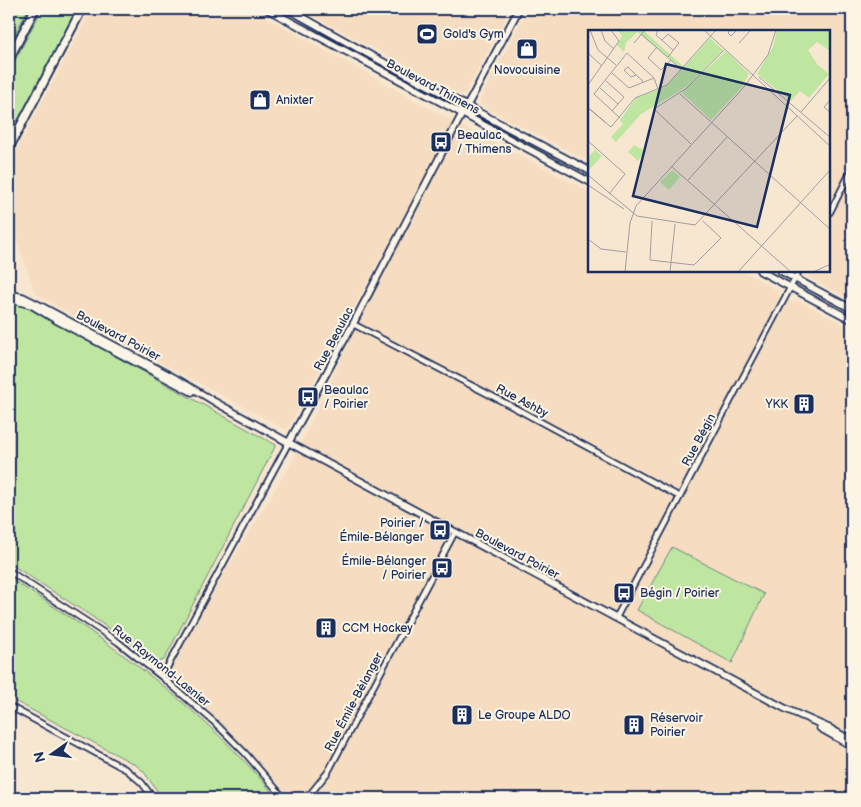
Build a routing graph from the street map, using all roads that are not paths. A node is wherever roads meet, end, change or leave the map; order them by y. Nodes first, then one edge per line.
1 (35, 9) edge
2 (82, 9) edge
3 (267, 9) edge
4 (288, 9) edge
5 (519, 9) edge
6 (9, 59) edge
7 (467, 106) junction
8 (462, 114) junction
9 (9, 148) edge
10 (852, 169) edge
11 (588, 170) edge
12 (588, 181) edge
13 (831, 210) edge
14 (762, 272) edge
15 (783, 272) edge
16 (798, 272) edge
17 (795, 279) junction
18 (790, 288) junction
19 (9, 294) edge
20 (9, 299) edge
21 (852, 309) edge
22 (852, 320) edge
23 (354, 324) junction
24 (215, 402) junction
25 (289, 442) junction
26 (680, 497) junction
27 (455, 532) junction
28 (9, 571) edge
29 (616, 618) junction
30 (162, 676) junction
31 (10, 707) edge
32 (9, 713) edge
33 (810, 721) junction
34 (852, 741) edge
35 (852, 746) edge
36 (153, 798) edge
37 (284, 798) edge
38 (308, 798) edge

1 - 6 main road
2 - 9 main road
3 - 8 street, Boulevard Thimens
4 - 7 street, Boulevard Thimens
5 - 7 street, Rue Beaulac
7 - 8 street, Rue Beaulac
7 - 11 street, Boulevard Thimens
8 - 12 street, Boulevard Thimens
8 - 23 street, Rue Beaulac
10 - 13 street
14 - 18 street
15 - 17 street
16 - 17 street, Rue Bégin
17 - 18 street, Rue Bégin
17 - 21 street
18 - 22 street
18 - 26 street, Rue Bégin
19 - 24 street, Boulevard Poirier
20 - 24 street, Boulevard Poirier
23 - 25 street, Rue Beaulac
23 - 26 street, Rue Ashby
24 - 25 street, Boulevard Poirier
25 - 27 street, Boulevard Poirier
25 - 30 street, Rue Beaulac
26 - 29 street, Rue Bégin
27 - 29 street, Boulevard Poirier
27 - 38 street, Rue Émile-Bélanger
28 - 30 street, Rue Raymond-Lasnier
29 - 33 street, Boulevard Poirier
30 - 37 street, Rue Raymond-Lasnier
31 - 32 street
31 - 36 street
33 - 34 street, Boulevard Poirier
33 - 35 street, Boulevard Poirier

